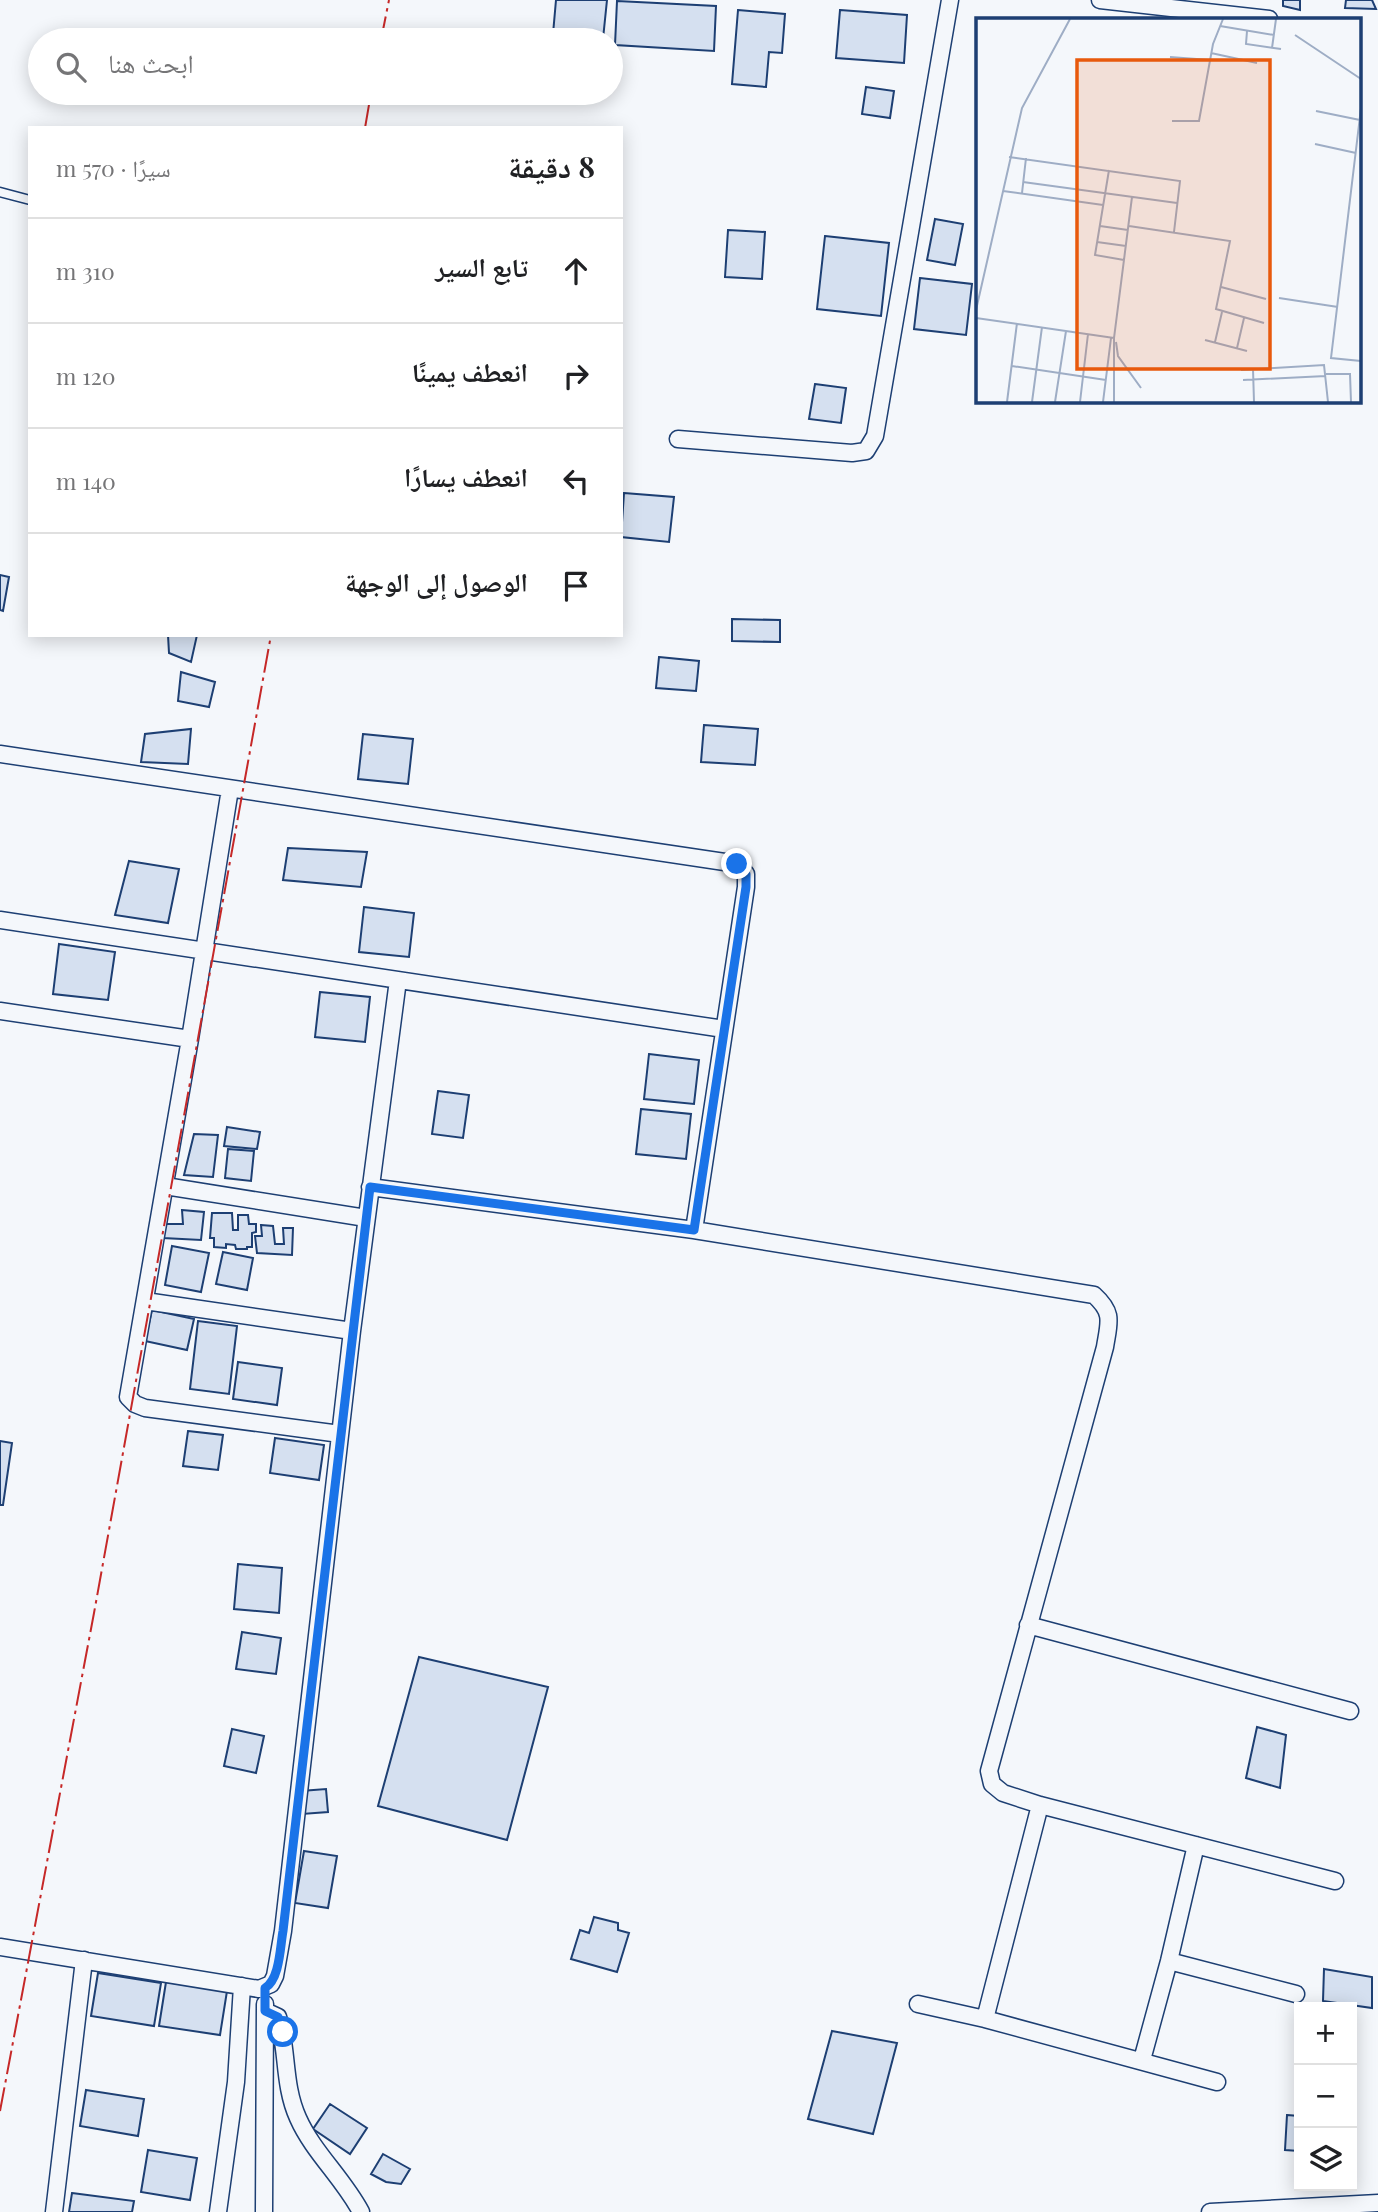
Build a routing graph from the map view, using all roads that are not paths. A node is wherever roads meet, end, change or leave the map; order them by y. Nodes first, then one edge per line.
1 (932, 0) edge
2 (1100, 0) edge
3 (949, 1) edge
4 (1260, 18) edge
5 (0, 192) edge
6 (28, 199) edge
7 (678, 439) dead end
8 (0, 754) edge
9 (230, 789) junction
10 (0, 920) edge
11 (204, 949) junction
12 (398, 980) junction
13 (0, 1011) edge
14 (723, 1029) junction
15 (190, 1038) junction
16 (164, 1186) junction
17 (370, 1187) junction
18 (366, 1218) junction
19 (694, 1230) junction
20 (145, 1301) junction
21 (352, 1331) junction
22 (341, 1434) junction
23 (1028, 1625) junction
24 (1350, 1711) dead end
25 (1040, 1805) junction
26 (1196, 1845) junction
27 (1335, 1881) dead end
28 (0, 1947) edge
29 (84, 1960) junction
30 (1169, 1962) junction
31 (242, 1986) junction
32 (265, 1988) junction
33 (1296, 1994) dead end
34 (918, 2004) dead end
35 (265, 2011) junction
36 (985, 2019) junction
37 (1142, 2060) junction
38 (1217, 2082) dead end
39 (293, 2106) junction
40 (264, 2108) junction
41 (1378, 2203) edge
42 (1257, 2211) edge
43 (54, 2212) edge
44 (218, 2212) edge
45 (264, 2212) edge
46 (361, 2212) edge
47 (1210, 2212) edge

1 - 3 street
2 - 4 street
3 - 7 street
5 - 6 lane
8 - 9 street
9 - 11 street
9 - 14 street
10 - 11 street
11 - 12 street
11 - 15 street
12 - 14 street
12 - 17 street
13 - 15 street
14 - 19 street
15 - 16 street
16 - 18 street
16 - 20 street
17 - 18 street
17 - 19 street
18 - 21 street
19 - 23 street
20 - 21 street
20 - 22 street
21 - 22 street
22 - 32 street
23 - 24 street
23 - 25 street
25 - 26 street
25 - 36 street
26 - 27 street
26 - 30 street
28 - 29 street
29 - 31 street
29 - 43 street
30 - 33 street
30 - 37 street
31 - 32 street
31 - 44 street
32 - 35 street
34 - 36 street
35 - 39 street
35 - 40 street
36 - 37 street
37 - 38 street
39 - 40 street
39 - 46 street
40 - 45 street
41 - 42 street
42 - 47 street

